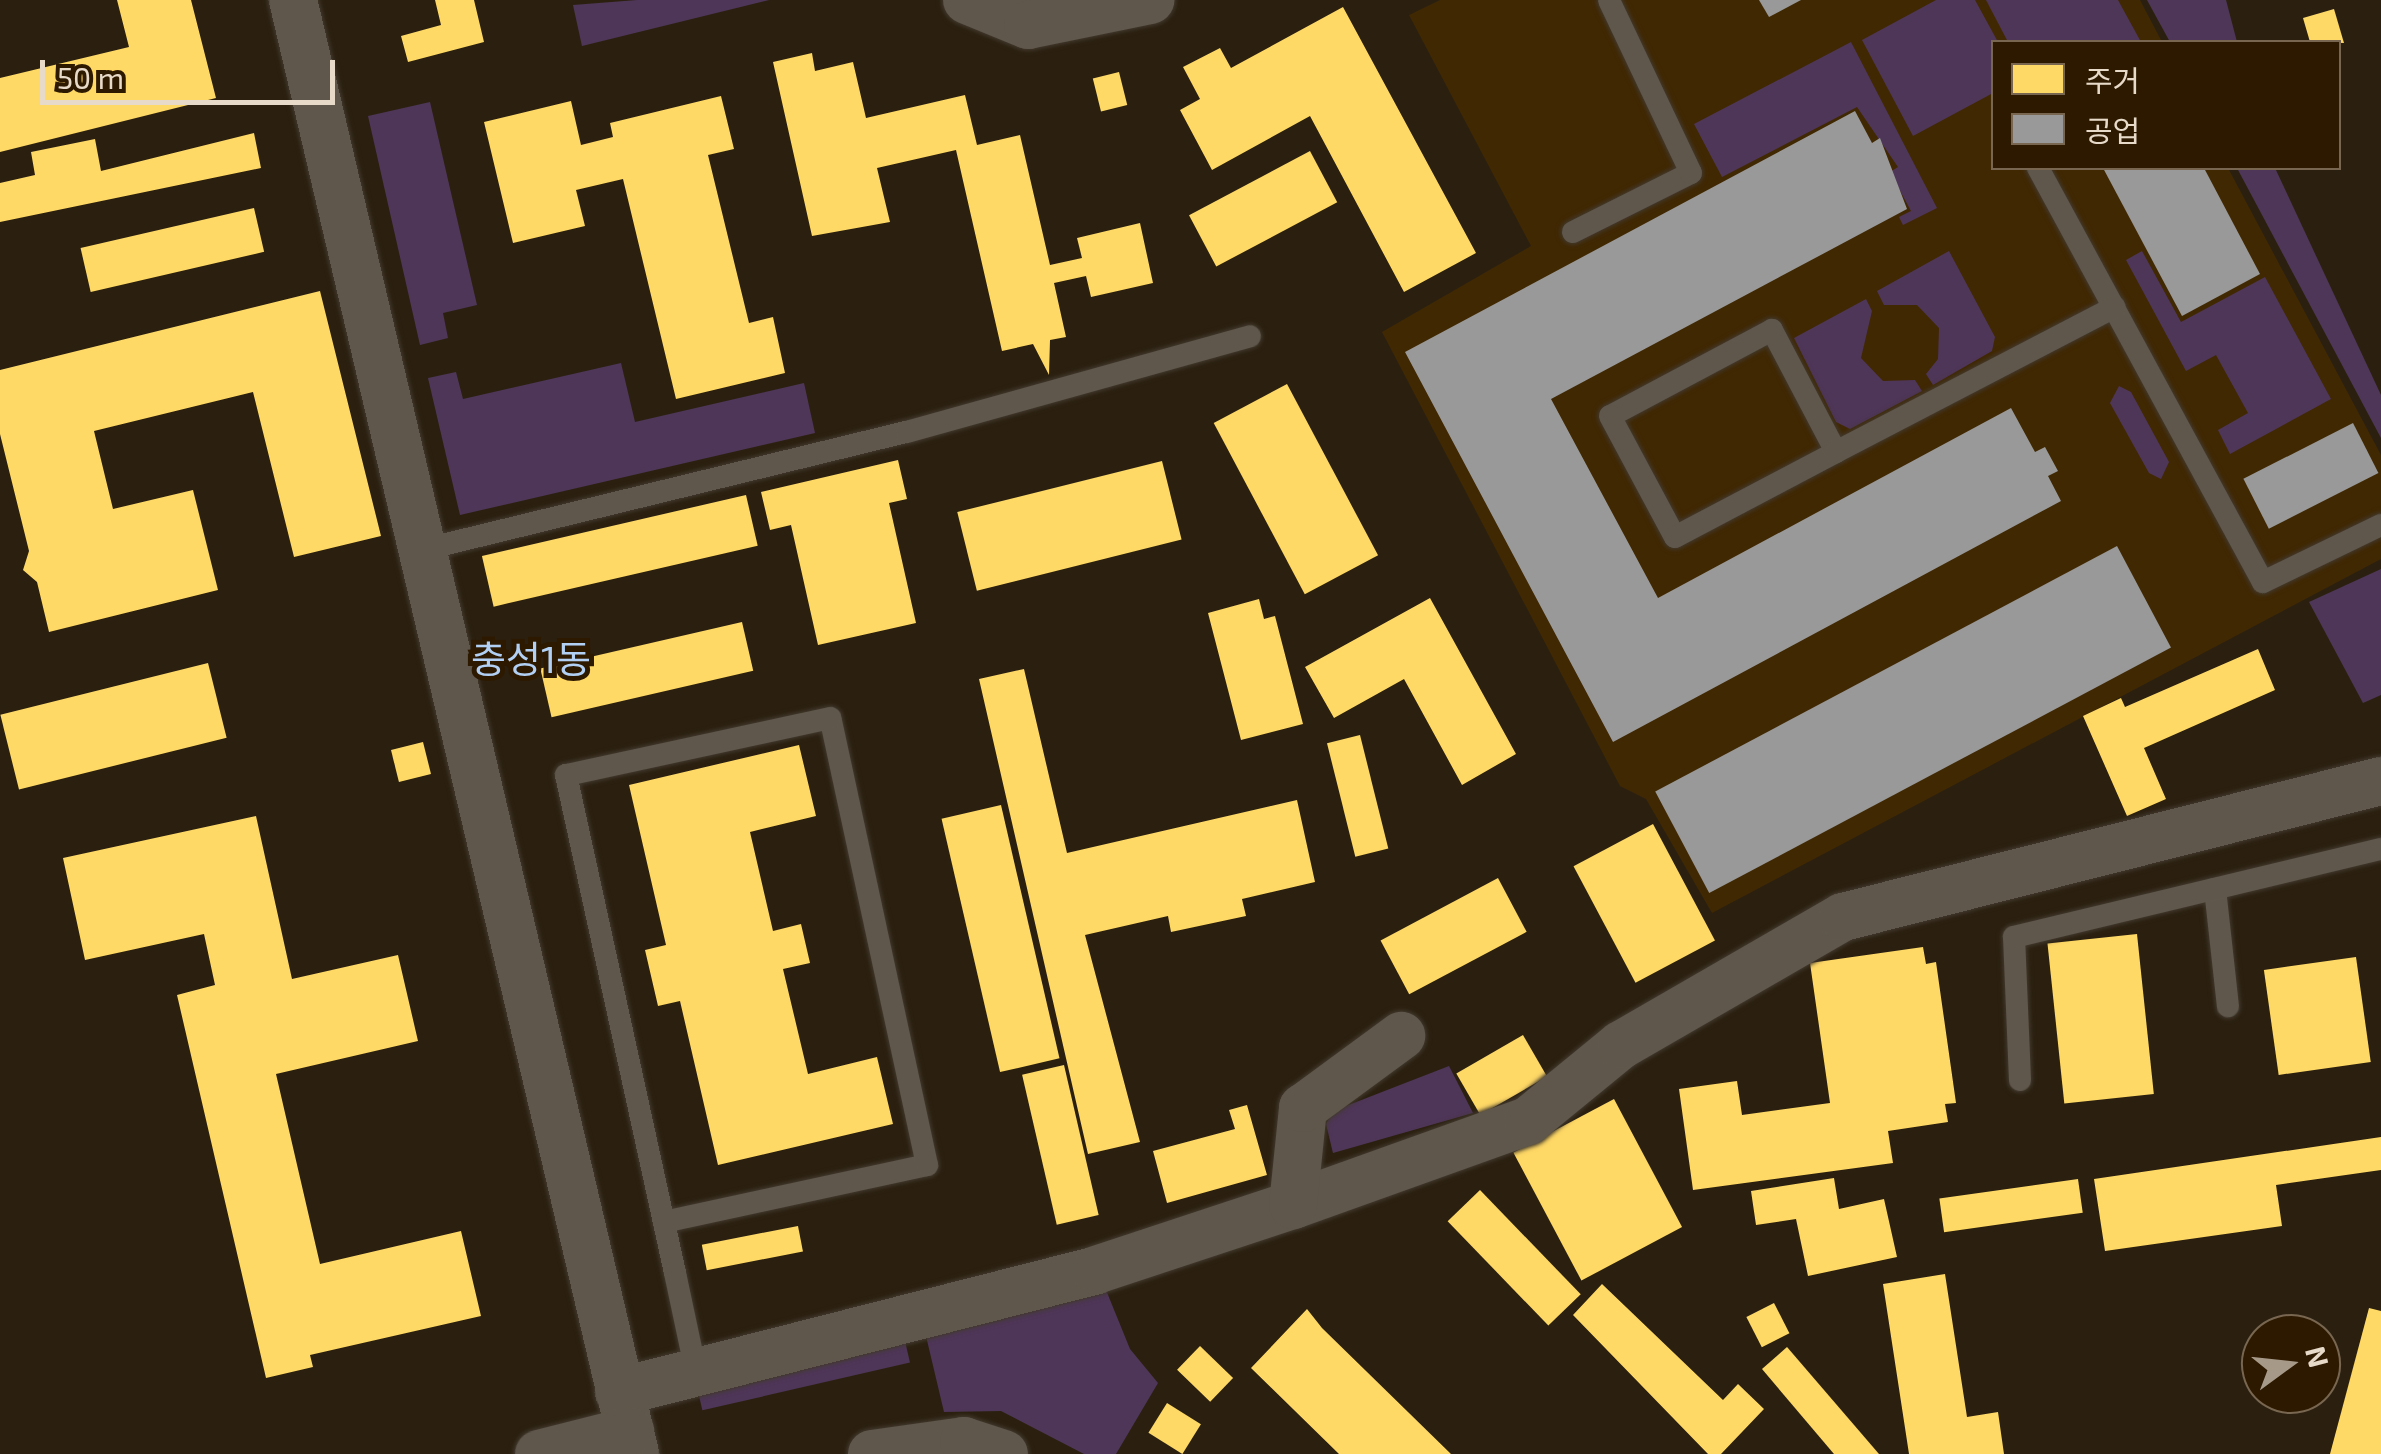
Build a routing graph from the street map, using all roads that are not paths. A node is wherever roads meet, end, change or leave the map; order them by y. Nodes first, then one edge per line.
1 (293, 0) edge
2 (966, 0) edge
3 (1150, 0) edge
4 (1609, 0) edge
5 (2039, 170) edge
6 (1572, 232) dead end
7 (2114, 307) junction
8 (1250, 336) dead end
9 (1836, 452) junction
10 (2381, 525) edge
11 (430, 548) junction
12 (2381, 781) edge
13 (2381, 849) edge
14 (2215, 889) junction
15 (2228, 1006) dead end
16 (1401, 1036) dead end
17 (2020, 1080) dead end
18 (1292, 1206) junction
19 (664, 1222) junction
20 (696, 1372) junction
21 (628, 1426) edge
22 (539, 1454) edge
23 (872, 1454) edge
24 (1004, 1454) edge

1 - 11 street
2 - 3 street
4 - 6 lane
5 - 7 lane
7 - 9 lane
7 - 10 lane
8 - 11 lane
9 - 9 lane
11 - 21 street
12 - 18 street
13 - 14 lane
14 - 15 lane
14 - 17 lane
16 - 18 street
18 - 20 street
19 - 19 lane
19 - 20 lane
20 - 21 street
21 - 22 street
23 - 24 street

